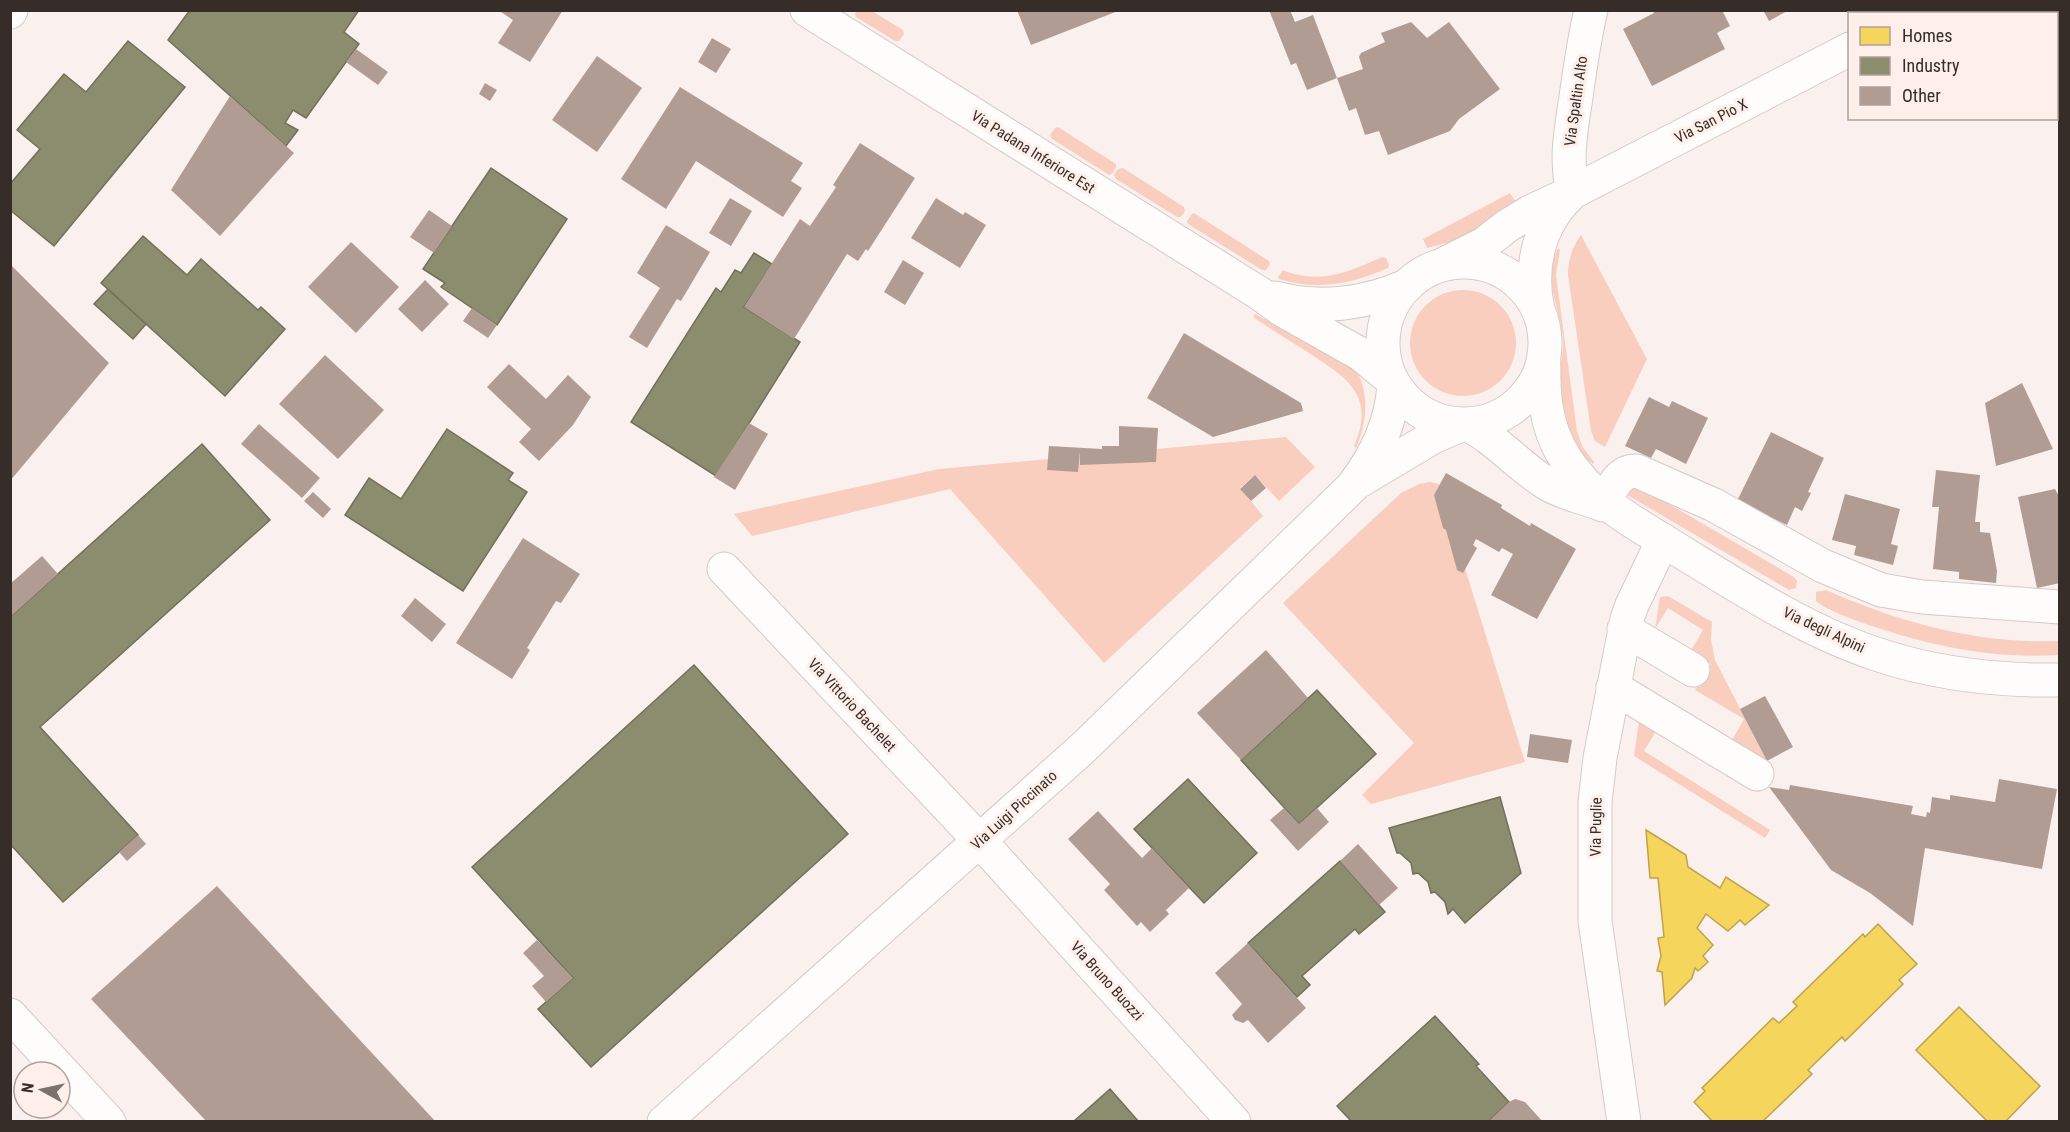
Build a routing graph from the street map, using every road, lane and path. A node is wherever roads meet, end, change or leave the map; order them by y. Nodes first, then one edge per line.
1 (807, 10) edge
2 (1592, 10) edge
3 (1848, 50) edge
4 (1573, 192) junction
5 (1437, 267) junction
6 (1406, 286) junction
7 (1259, 293) junction
8 (1538, 310) junction
9 (1544, 353) junction
10 (1393, 382) junction
11 (1465, 424) junction
12 (1352, 487) junction
13 (1609, 506) junction
14 (1663, 540) junction
15 (724, 570) dead end
16 (2060, 607) edge
17 (1624, 629) junction
18 (1693, 670) dead end
19 (2060, 680) edge
20 (1613, 687) junction
21 (1757, 774) dead end
22 (980, 841) junction
23 (10, 1015) edge
24 (109, 1122) edge
25 (664, 1122) edge
26 (1234, 1122) edge
27 (1624, 1122) edge

1 - 7 street, Via Padana Inferiore Est
2 - 4 street, Via Spaltin Alto
3 - 4 street, Via San Pio X
4 - 5 street, Via San Pio X
4 - 8 street, Via San Pio X
5 - 6 street
5 - 8 street
6 - 7 street, Via Padana Inferiore Est
6 - 10 street
7 - 10 street, Via Padana Inferiore Est
8 - 9 street
9 - 11 street
9 - 13 street, Via degli Alpini
10 - 11 street
10 - 12 street, Via Luigi Piccinato
11 - 12 street, Via Luigi Piccinato
11 - 13 street, Via degli Alpini
12 - 22 street, Via Luigi Piccinato
13 - 14 street, Via degli Alpini
13 - 16 street
14 - 17 street, Via Puglie
14 - 19 street, Via degli Alpini
15 - 22 street, Via Vittorio Bachelet
17 - 18 street
17 - 20 street, Via Puglie
20 - 21 street
20 - 27 street, Via Puglie
22 - 25 street, Via Luigi Piccinato
22 - 26 street, Via Bruno Buozzi
23 - 24 street

